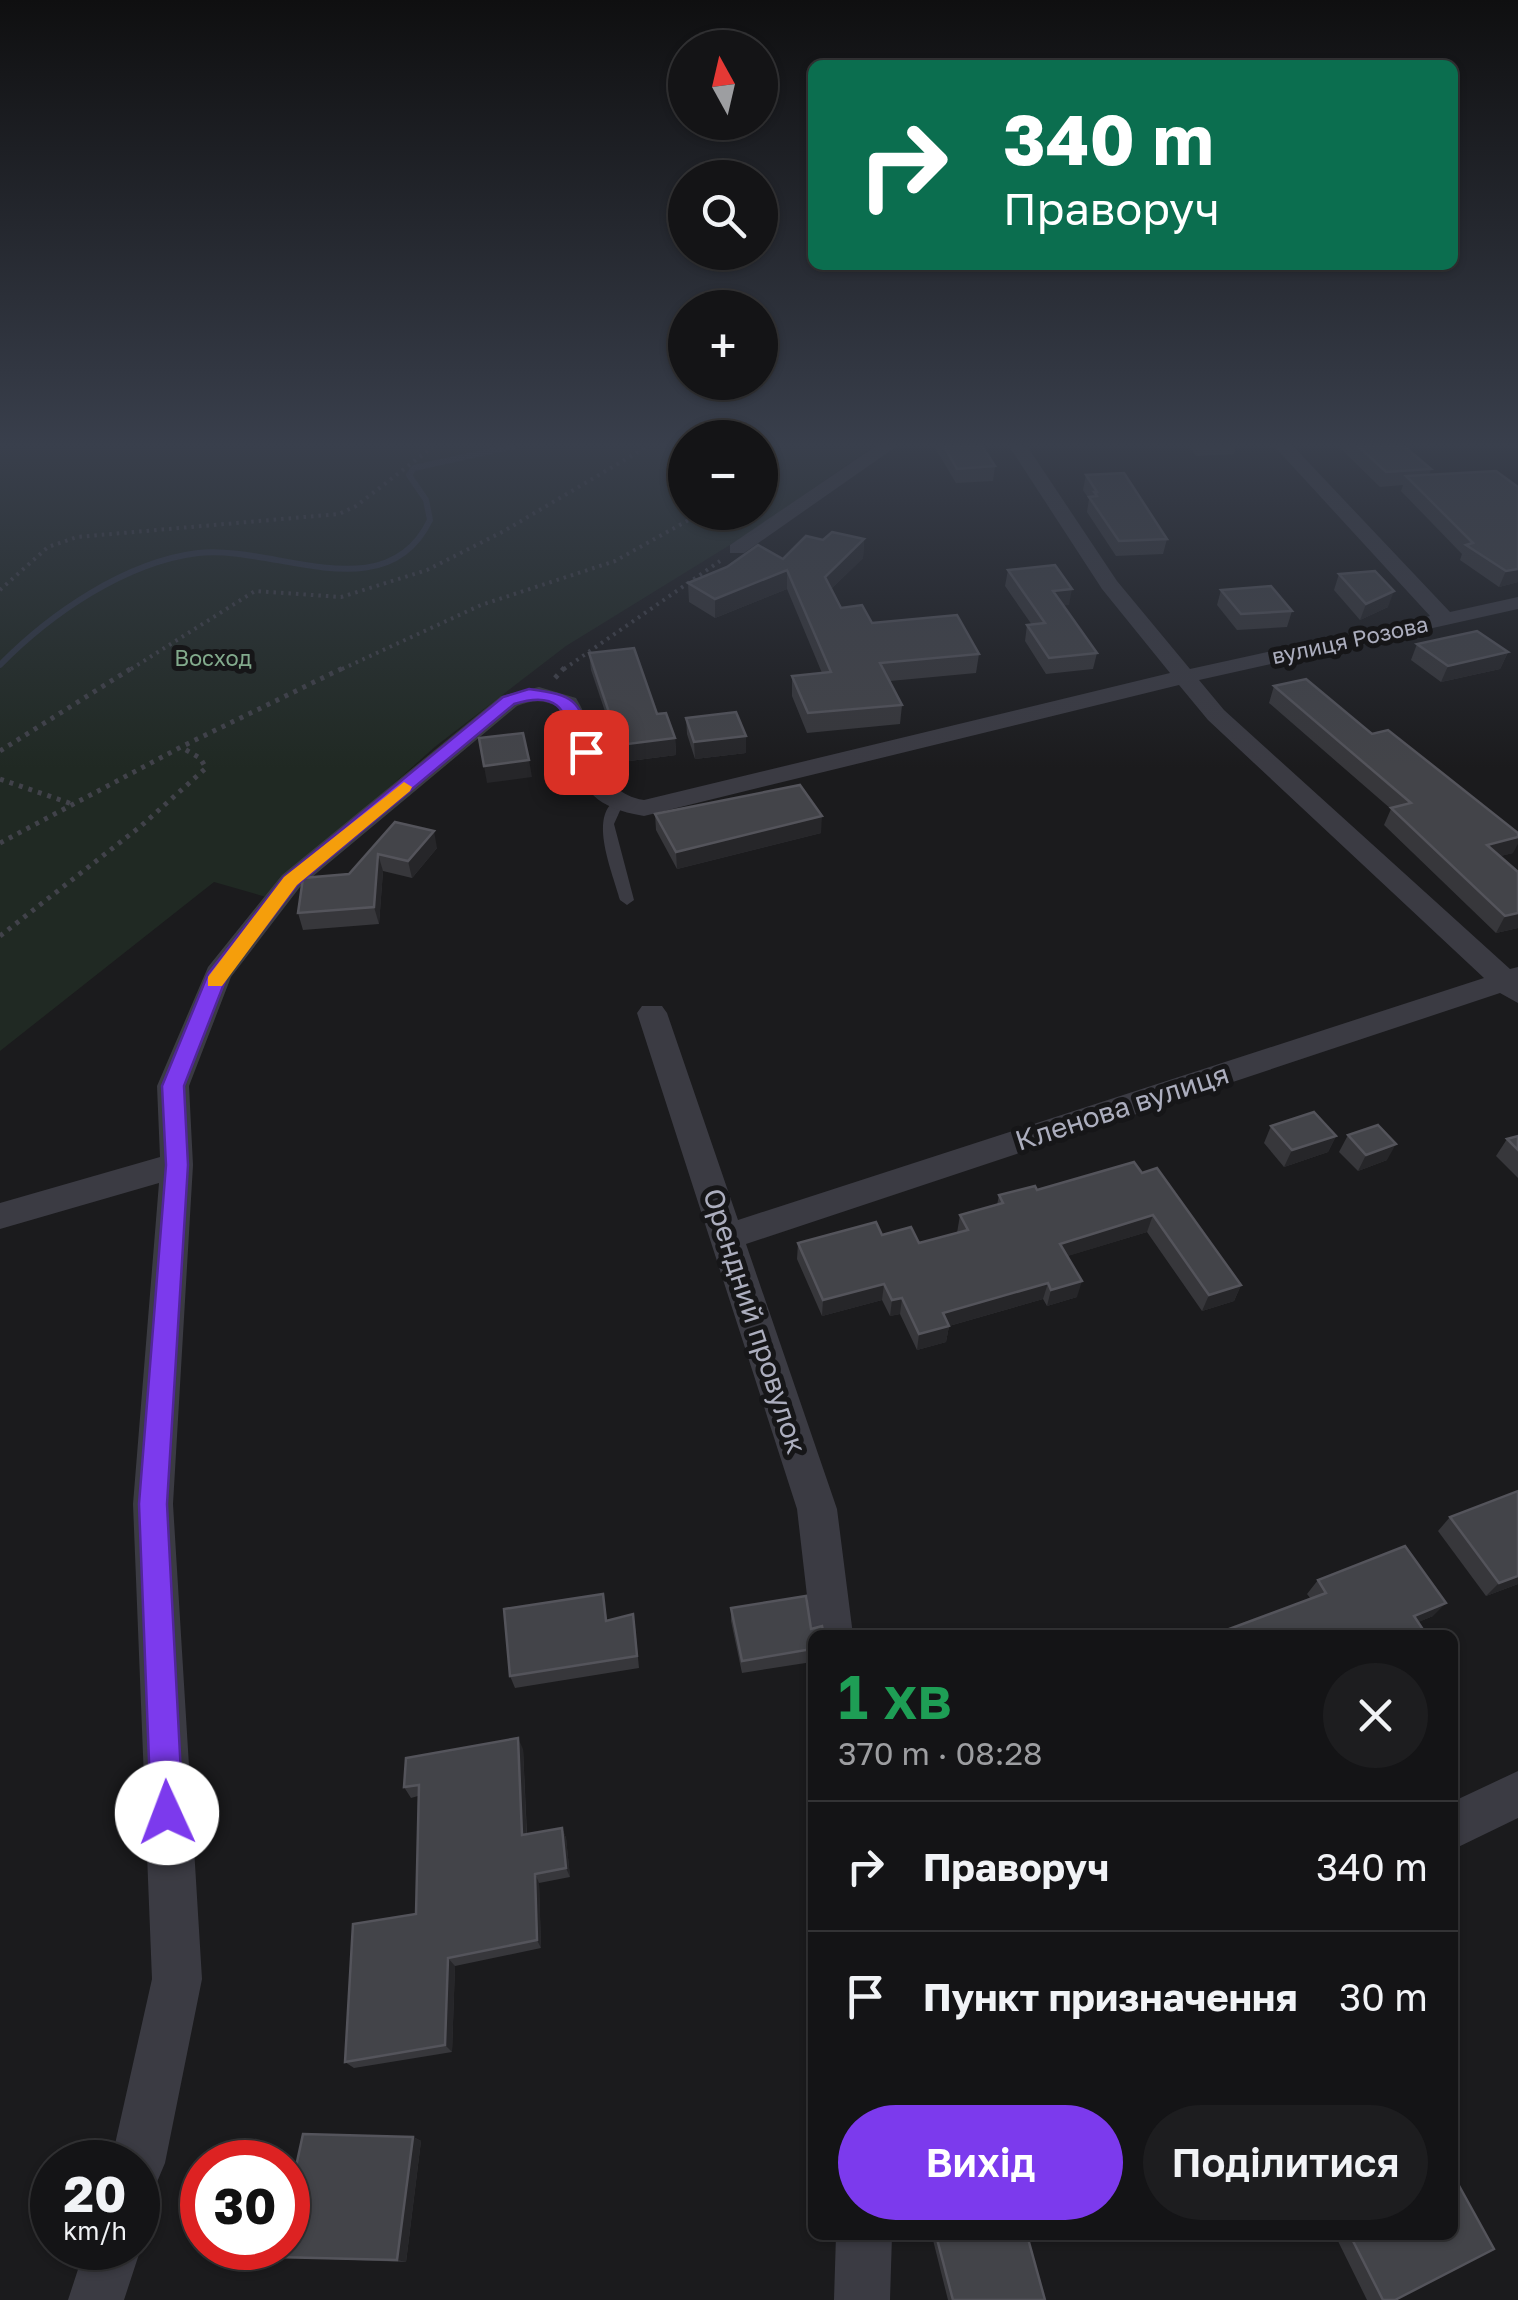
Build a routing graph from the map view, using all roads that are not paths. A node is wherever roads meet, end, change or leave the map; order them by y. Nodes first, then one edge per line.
1 (1088, 553) edge
2 (1384, 553) edge
3 (1518, 603) edge
4 (1445, 619) junction
5 (1182, 678) junction
6 (616, 804) junction
7 (627, 900) dead end
8 (1514, 984) edge
9 (652, 1013) dead end
10 (177, 1165) junction
11 (0, 1216) edge
12 (727, 1237) junction
13 (831, 1630) edge
14 (1518, 1794) edge
15 (1458, 1824) edge
16 (143, 2140) edge
17 (864, 2240) edge
18 (106, 2270) edge
19 (96, 2300) edge
20 (862, 2300) edge

1 - 5 street
2 - 4 street
3 - 4 street, вулиця Розова
4 - 5 street, вулиця Розова
5 - 6 street, вулиця Розова
5 - 8 street
6 - 7 lane
6 - 10 street
8 - 12 street, Кленова вулиця
9 - 12 street, Орендний провулок
10 - 11 street
10 - 16 street
12 - 13 street, Орендний провулок
14 - 15 street
17 - 20 street
18 - 19 street

